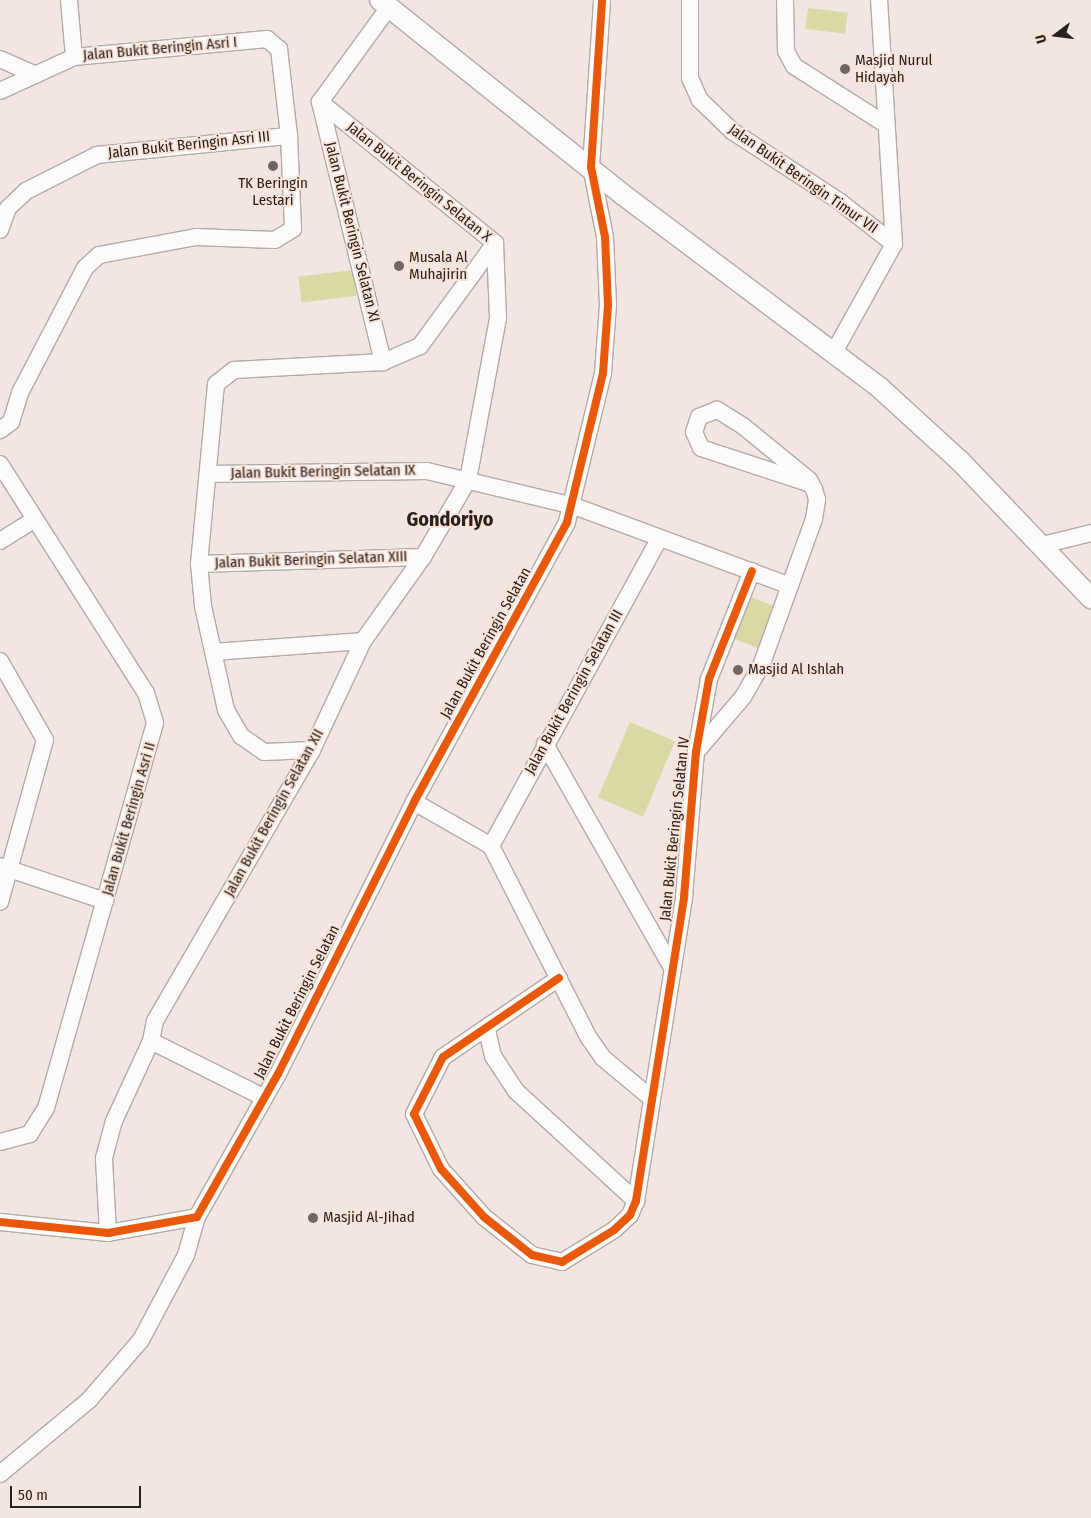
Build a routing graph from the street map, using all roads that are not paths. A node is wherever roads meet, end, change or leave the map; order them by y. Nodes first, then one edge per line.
1 (69, 0) edge
2 (602, 0) edge
3 (690, 0) edge
4 (785, 0) edge
5 (879, 0) edge
6 (384, 4) edge
7 (268, 39) joint
8 (74, 57) junction
9 (0, 60) edge
10 (36, 75) junction
11 (0, 91) edge
12 (320, 102) junction
13 (885, 124) junction
14 (289, 136) junction
15 (591, 167) junction
16 (0, 230) edge
17 (495, 243) junction
18 (894, 244) junction
19 (833, 354) junction
20 (383, 362) junction
21 (0, 430) edge
22 (0, 464) edge
23 (208, 474) junction
24 (468, 480) junction
25 (811, 484) junction
26 (574, 506) junction
27 (34, 520) junction
28 (1091, 533) edge
29 (659, 539) junction
30 (0, 541) edge
31 (1042, 545) junction
32 (423, 557) junction
33 (200, 564) junction
34 (752, 571) junction
35 (790, 586) junction
36 (1091, 598) edge
37 (363, 641) junction
38 (214, 652) junction
39 (0, 661) edge
40 (545, 744) junction
41 (312, 750) junction
42 (696, 752) junction
43 (414, 802) junction
44 (491, 846) junction
45 (5, 867) edge
46 (105, 901) junction
47 (0, 902) edge
48 (671, 966) junction
49 (559, 978) junction
50 (487, 1030) junction
51 (151, 1041) junction
52 (263, 1097) junction
53 (651, 1098) junction
54 (0, 1142) edge
55 (636, 1201) junction
56 (197, 1217) junction
57 (0, 1222) edge
58 (108, 1233) junction
59 (0, 1474) edge

1 - 8 street
2 - 15 street, Jalan Bukit Beringin Selatan
3 - 18 street, Jalan Bukit Beringin Timur VII
4 - 13 street
5 - 13 street
6 - 12 street
6 - 15 street
7 - 8 street, Jalan Bukit Beringin Asri I
7 - 14 street, Jalan Bukit Beringin Asri III
8 - 10 street, Jalan Bukit Beringin Asri I
9 - 10 street
10 - 11 street, Jalan Bukit Beringin Asri I
12 - 17 street, Jalan Bukit Beringin Selatan X
12 - 20 street, Jalan Bukit Beringin Selatan XI
13 - 18 street
14 - 16 street, Jalan Bukit Beringin Asri III
14 - 21 street, Jalan Bukit Beringin Asri III
15 - 19 street
15 - 26 street, Jalan Bukit Beringin Selatan
17 - 20 street
17 - 24 street, Jalan Bukit Beringin Selatan X
18 - 19 street
19 - 31 street
20 - 23 street
22 - 27 street, Jalan Bukit Beringin Asri II
23 - 24 street, Jalan Bukit Beringin Selatan IX
23 - 33 street
24 - 26 street, Jalan Bukit Beringin Selatan IX
24 - 32 street, Jalan Bukit Beringin Selatan XII
25 - 25 street
25 - 35 street, Jalan Bukit Beringin Selatan IV
26 - 29 street, Jalan Bukit Beringin Selatan IX
26 - 43 street, Jalan Bukit Beringin Selatan
27 - 30 street
27 - 46 street, Jalan Bukit Beringin Asri II
28 - 31 street
29 - 34 street, Jalan Bukit Beringin Selatan IX
29 - 40 street, Jalan Bukit Beringin Selatan III
31 - 36 street
32 - 33 street, Jalan Bukit Beringin Selatan XIII
32 - 37 street, Jalan Bukit Beringin Selatan XII
33 - 38 street
34 - 35 street, Jalan Bukit Beringin Selatan IX
34 - 42 street, Jalan Bukit Beringin Selatan IV
35 - 42 street, Jalan Bukit Beringin Selatan IV
37 - 38 street
37 - 41 street, Jalan Bukit Beringin Selatan XII
38 - 41 street
39 - 45 street
40 - 44 street, Jalan Bukit Beringin Selatan III
40 - 48 street
41 - 51 street, Jalan Bukit Beringin Selatan XII
42 - 48 street, Jalan Bukit Beringin Selatan IV
43 - 44 street
43 - 52 street, Jalan Bukit Beringin Selatan
44 - 49 street
45 - 46 street
45 - 47 street
46 - 54 street, Jalan Bukit Beringin Asri II
48 - 53 street, Jalan Bukit Beringin Selatan IV
49 - 50 street
49 - 53 street
50 - 55 street
50 - 55 street
51 - 52 street
51 - 58 street, Jalan Bukit Beringin Selatan XII
52 - 56 street, Jalan Bukit Beringin Selatan
53 - 55 street, Jalan Bukit Beringin Selatan IV
56 - 58 street
56 - 59 street, Jalan Bukit Beringin Selatan
57 - 58 street

